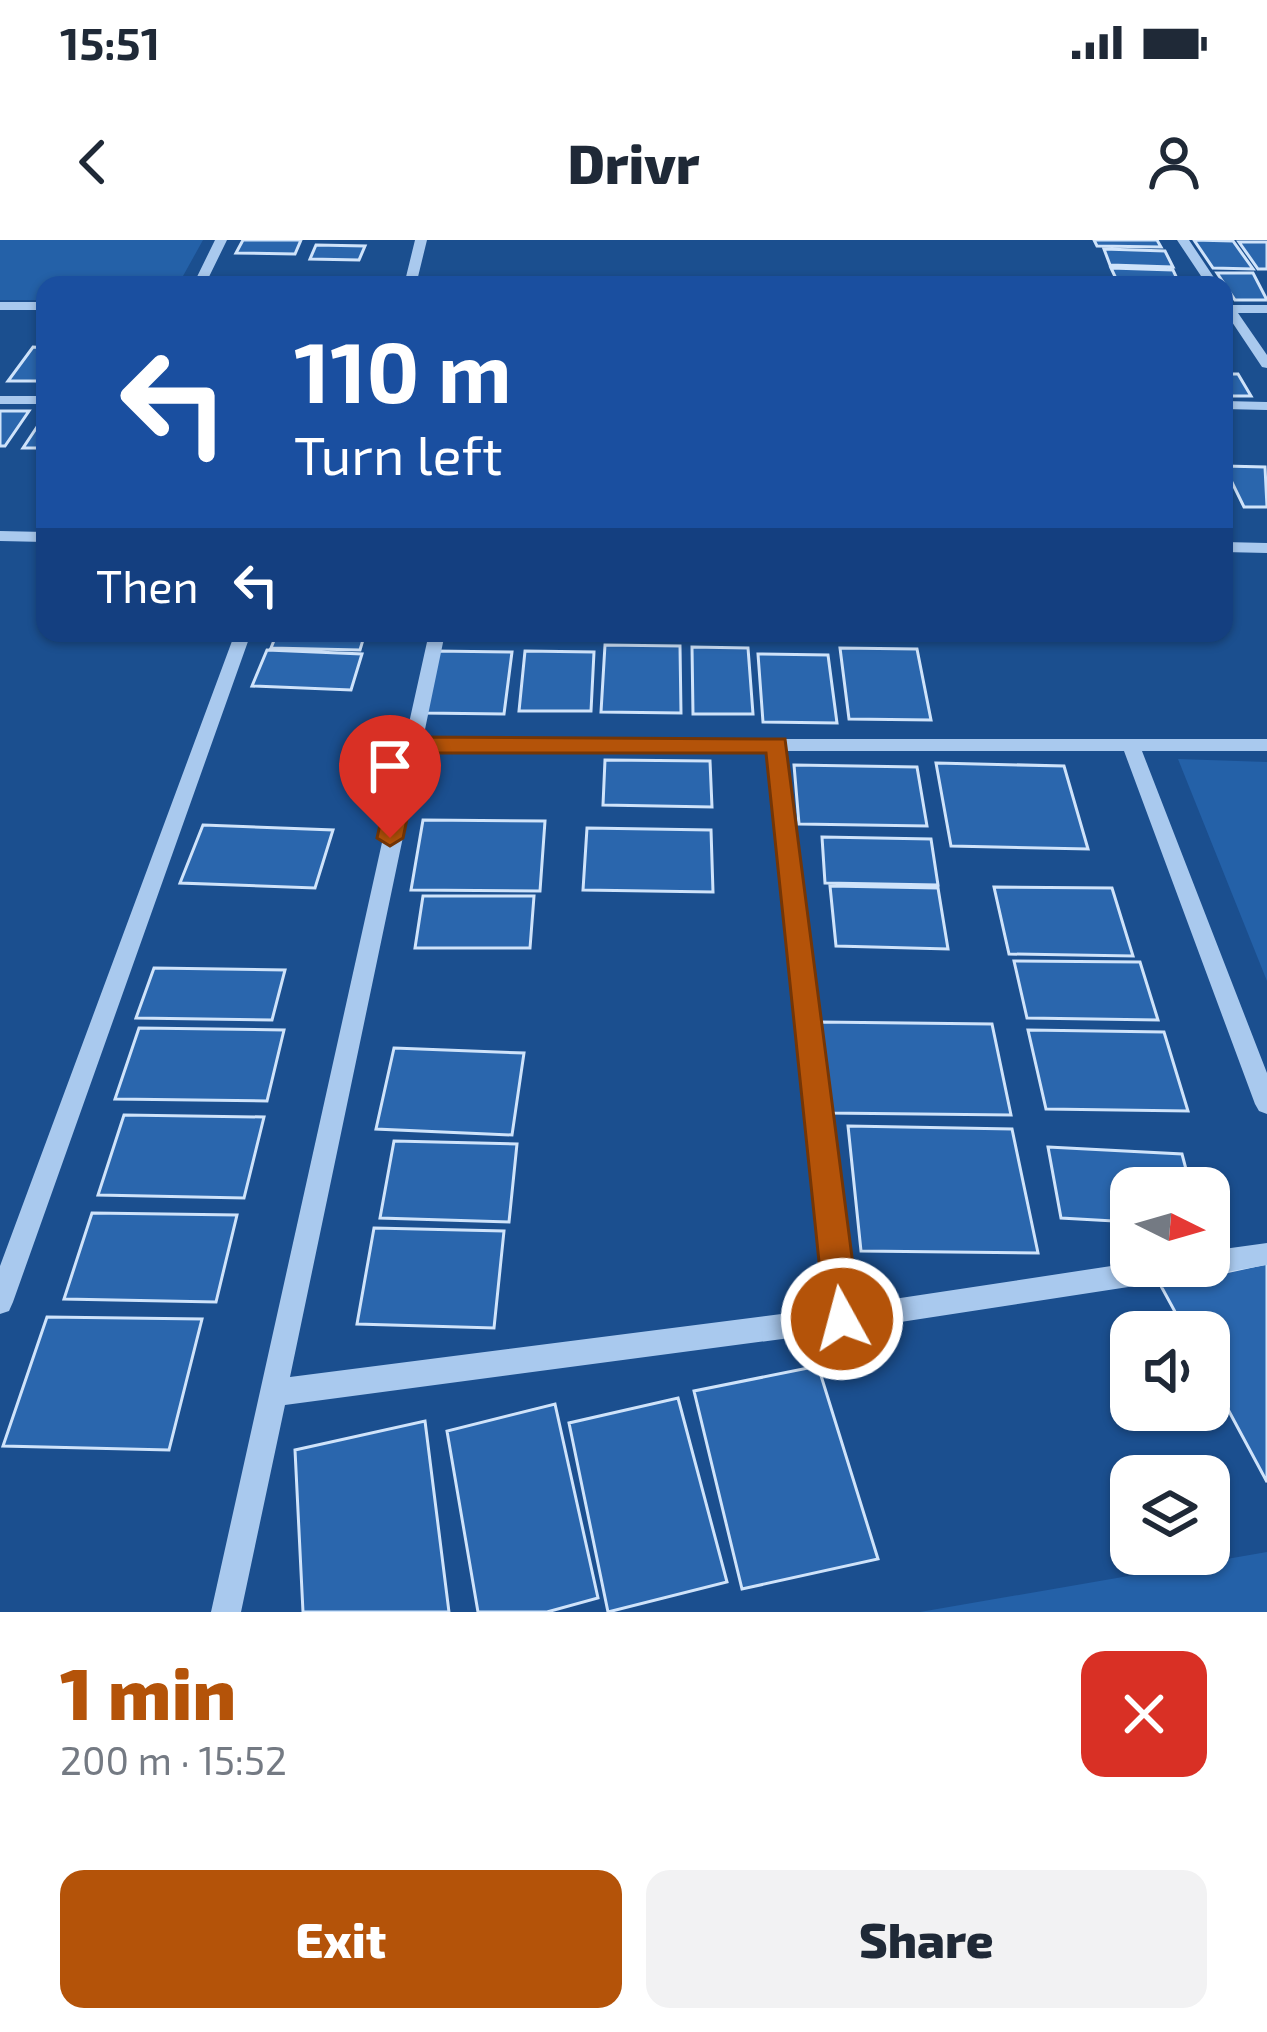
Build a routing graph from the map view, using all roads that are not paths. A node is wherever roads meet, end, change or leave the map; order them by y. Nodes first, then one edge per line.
1 (221, 240) edge
2 (422, 240) edge
3 (1183, 240) edge
4 (203, 276) edge
5 (412, 276) edge
6 (1207, 276) edge
7 (0, 306) edge
8 (36, 306) edge
9 (1233, 306) edge
10 (1267, 309) edge
11 (1233, 314) edge
12 (1267, 364) edge
13 (0, 400) edge
14 (36, 400) edge
15 (1233, 405) edge
16 (1267, 406) edge
17 (0, 536) edge
18 (36, 537) edge
19 (1233, 548) edge
20 (1267, 548) edge
21 (240, 642) edge
22 (435, 642) edge
23 (410, 745) junction
24 (777, 745) junction
25 (1132, 745) junction
26 (1267, 745) edge
27 (1267, 1103) edge
28 (1267, 1254) edge
29 (1230, 1260) edge
30 (1110, 1278) edge
31 (0, 1302) edge
32 (842, 1319) junction
33 (271, 1393) junction
34 (226, 1612) edge

1 - 4 street
2 - 5 street
3 - 6 street
7 - 8 street
9 - 10 street
11 - 12 street
13 - 14 street
15 - 16 street
17 - 18 street
19 - 20 street
21 - 31 street
22 - 23 street
23 - 24 street
23 - 33 street
24 - 25 street
24 - 32 street
25 - 26 street
25 - 27 street
28 - 29 street
30 - 32 street
32 - 33 street
33 - 34 street

